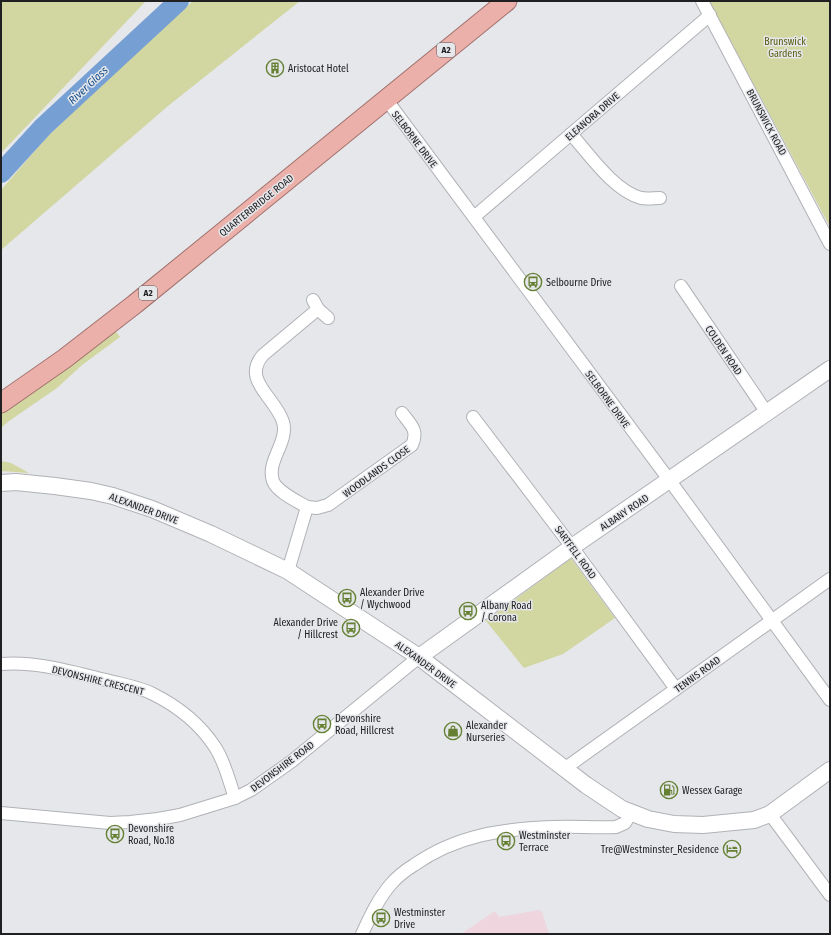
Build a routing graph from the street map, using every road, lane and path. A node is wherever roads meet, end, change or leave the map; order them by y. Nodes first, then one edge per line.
1 (507, 1) edge
2 (702, 1) edge
3 (710, 15) junction
4 (386, 99) junction
5 (571, 134) junction
6 (660, 198) dead end
7 (474, 217) junction
8 (830, 244) edge
9 (681, 286) dead end
10 (328, 318) dead end
11 (830, 369) edge
12 (1, 403) edge
13 (402, 413) dead end
14 (767, 413) junction
15 (473, 417) dead end
16 (669, 480) junction
17 (1, 483) edge
18 (306, 507) junction
19 (572, 547) junction
20 (288, 571) junction
21 (830, 579) edge
22 (771, 620) junction
23 (419, 657) junction
24 (1, 664) edge
25 (676, 689) junction
26 (830, 700) edge
27 (564, 769) junction
28 (830, 770) edge
29 (235, 798) junction
30 (1, 813) edge
31 (631, 813) junction
32 (770, 814) junction
33 (830, 895) edge
34 (362, 934) edge

1 - 4 highway, QUARTERBRIDGE ROAD / A2
2 - 3 street, BRUNSWICK ROAD
3 - 5 street, ELEANORA DRIVE
3 - 8 street, BRUNSWICK ROAD
4 - 7 street, SELBORNE DRIVE
4 - 12 highway, QUARTERBRIDGE ROAD / A2
5 - 6 street
5 - 7 street, ELEANORA DRIVE
7 - 16 street, SELBORNE DRIVE
9 - 14 street, COLDEN ROAD
10 - 18 street
11 - 14 main road, ALBANY ROAD
13 - 18 street, WOODLANDS CLOSE
14 - 16 main road, ALBANY ROAD
15 - 19 street, SARTFELL ROAD
16 - 19 main road, ALBANY ROAD
16 - 22 street, SELBORNE DRIVE
17 - 20 main road, ALEXANDER DRIVE
18 - 20 street
19 - 23 main road, ALBANY ROAD
19 - 25 street, SARTFELL ROAD
20 - 23 main road, ALEXANDER DRIVE
21 - 22 street, TENNIS ROAD
22 - 25 street, TENNIS ROAD
22 - 26 street, SELBORNE DRIVE
23 - 27 main road, ALEXANDER DRIVE
23 - 29 street, DEVONSHIRE ROAD
24 - 29 street, DEVONSHIRE CRESCENT
25 - 27 street, TENNIS ROAD
27 - 31 main road, ALEXANDER DRIVE
28 - 32 main road, ALEXANDER DRIVE
29 - 30 street, DEVONSHIRE ROAD
31 - 32 main road, ALEXANDER DRIVE
31 - 34 street
32 - 33 street

